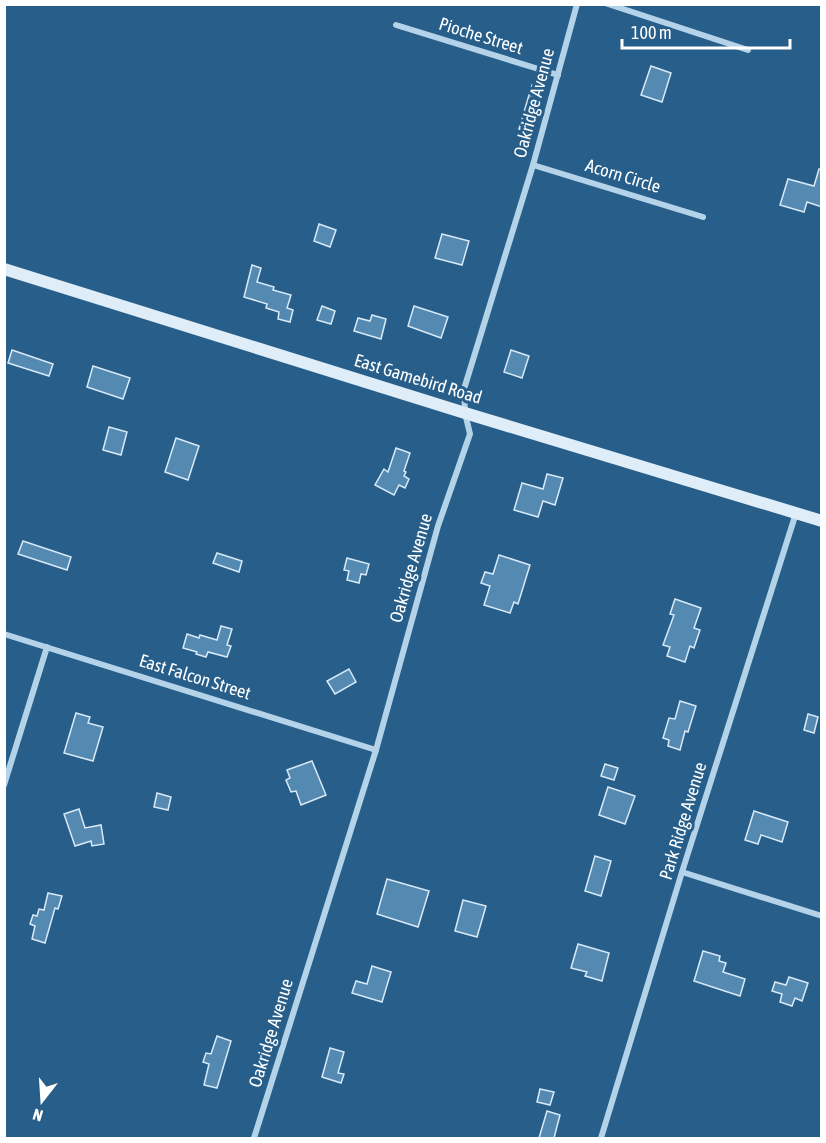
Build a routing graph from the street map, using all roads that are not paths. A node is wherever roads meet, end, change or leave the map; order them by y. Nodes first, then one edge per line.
1 (577, 4) edge
2 (608, 4) edge
3 (396, 26) dead end
4 (748, 50) dead end
5 (558, 75) junction
6 (533, 165) junction
7 (703, 217) dead end
8 (4, 269) edge
9 (465, 413) junction
10 (796, 513) junction
11 (822, 521) edge
12 (4, 634) edge
13 (47, 647) junction
14 (376, 750) junction
15 (4, 786) edge
16 (682, 872) junction
17 (822, 916) edge
18 (254, 1138) edge
19 (602, 1138) edge

1 - 5 street, Oakridge Avenue
2 - 4 street
3 - 5 street, Pioche Street
5 - 6 street, Oakridge Avenue
6 - 7 street, Acorn Circle
6 - 9 street, Oakridge Avenue
8 - 9 main road, East Gamebird Road
9 - 10 main road, East Gamebird Road
9 - 14 street, Oakridge Avenue
10 - 11 main road, East Gamebird Road
10 - 16 street, Park Ridge Avenue
12 - 13 street, East Falcon Street
13 - 14 street, East Falcon Street
13 - 15 street
14 - 18 street, Oakridge Avenue
16 - 17 street
16 - 19 street, Park Ridge Avenue

